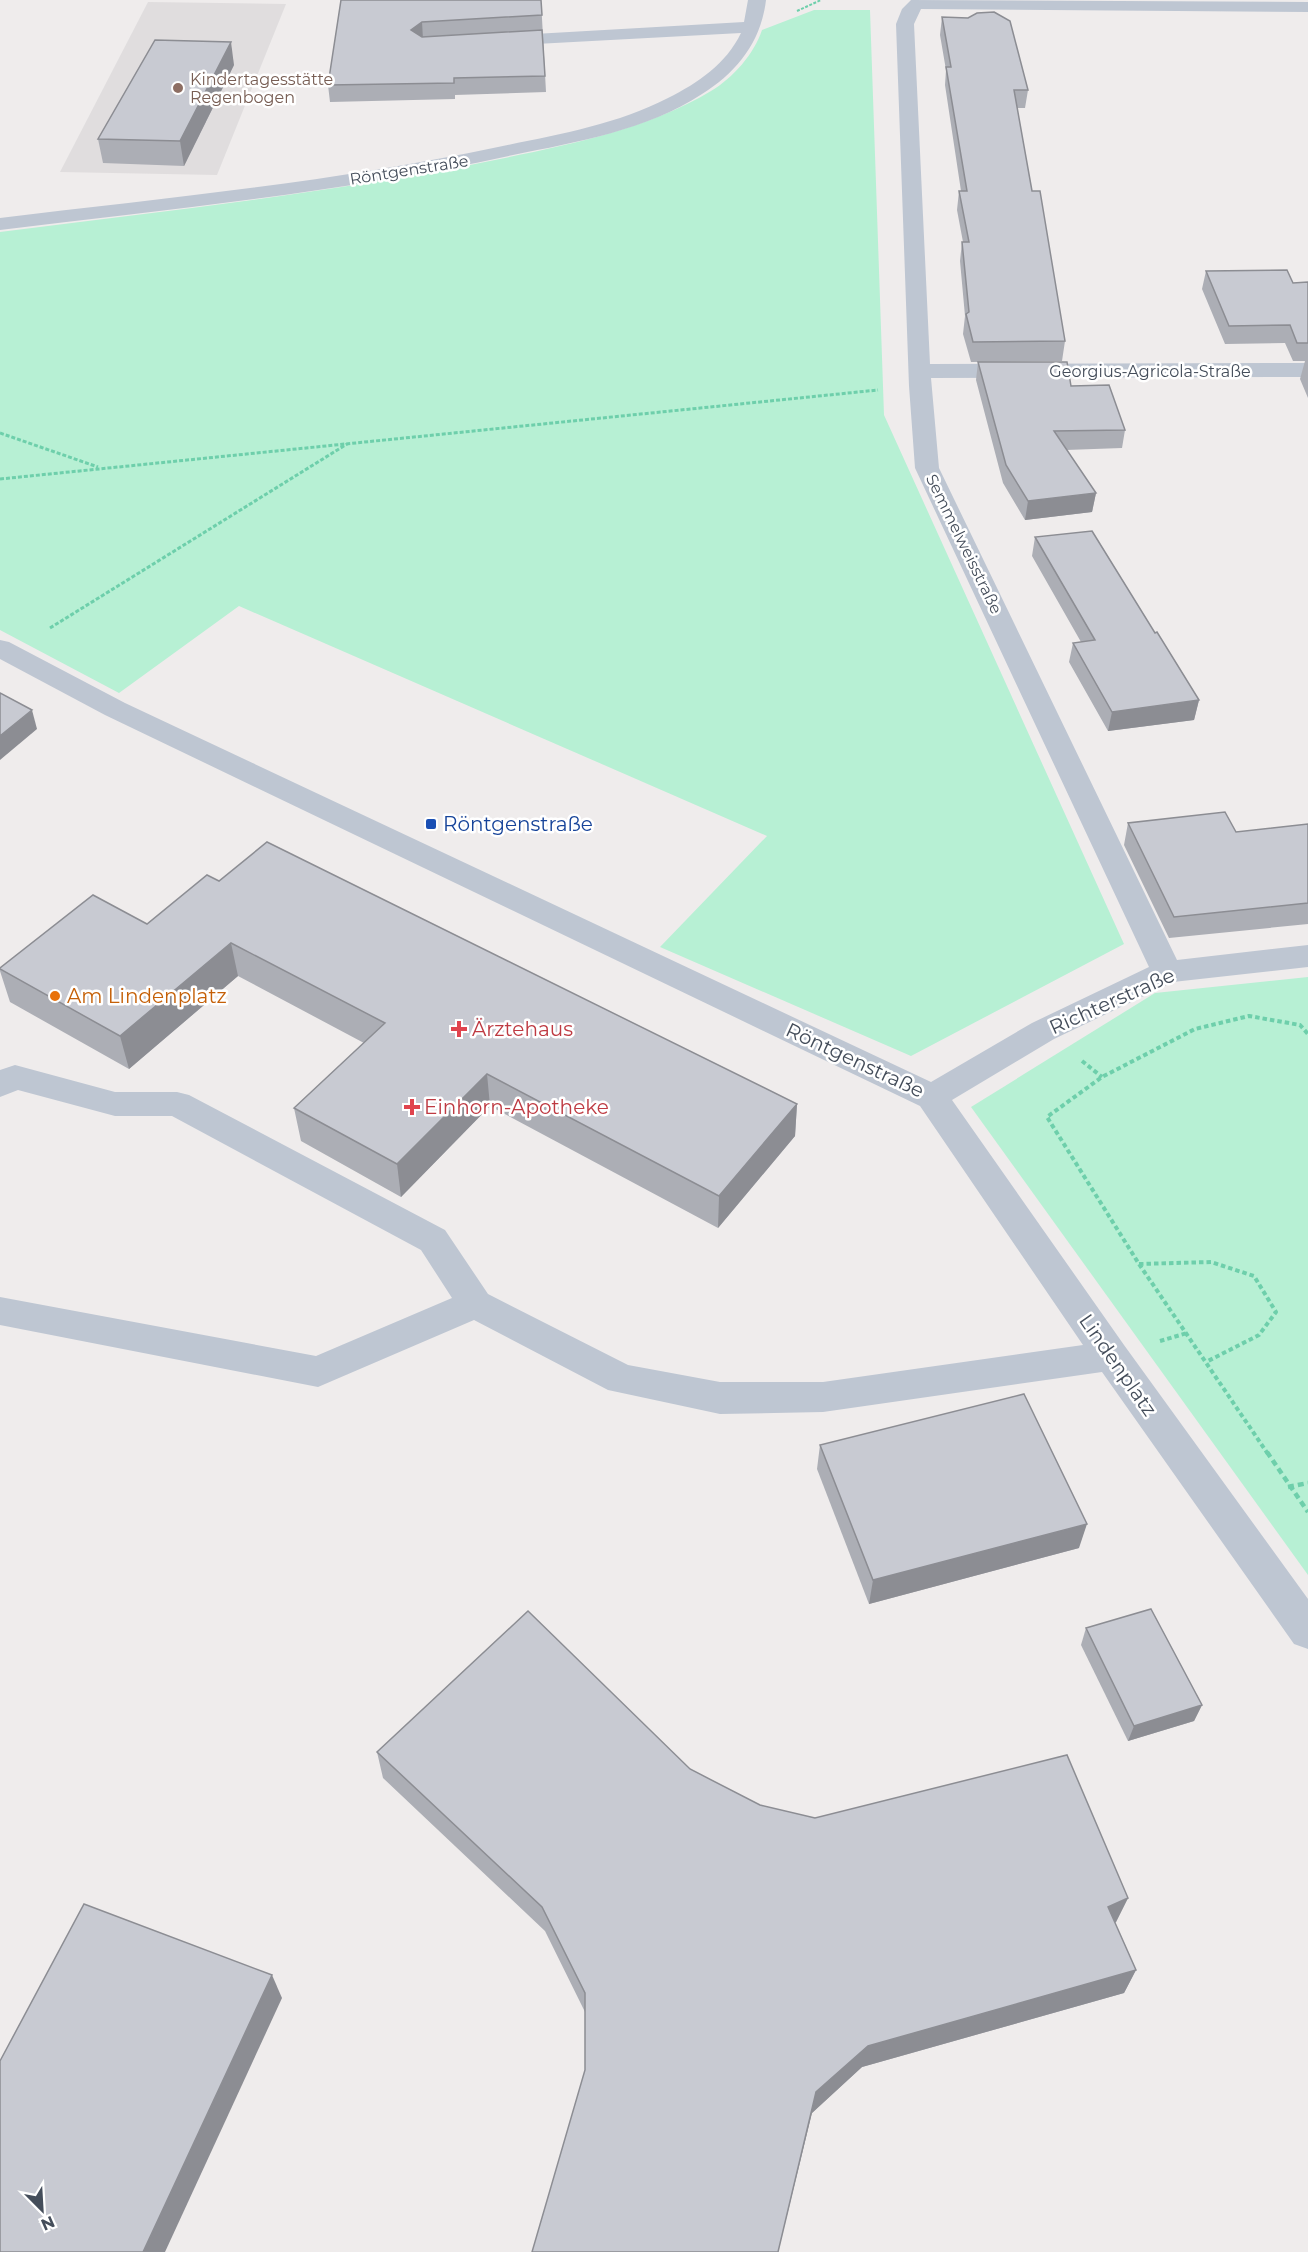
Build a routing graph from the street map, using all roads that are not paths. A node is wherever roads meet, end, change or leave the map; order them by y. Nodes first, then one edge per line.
1 (757, 0) edge
2 (1308, 7) edge
3 (751, 27) junction
4 (482, 42) edge
5 (0, 224) edge
6 (1308, 370) edge
7 (920, 378) junction
8 (6, 651) edge
9 (1308, 956) edge
10 (1167, 972) junction
11 (0, 1085) edge
12 (932, 1097) junction
13 (475, 1304) junction
14 (0, 1311) edge
15 (1112, 1356) junction
16 (1308, 1631) edge

1 - 3 street, Röntgenstraße
2 - 7 street, Semmelweisstraße
3 - 4 street
3 - 5 street, Röntgenstraße
6 - 7 street, Georgius-Agricola-Straße
7 - 10 street, Semmelweisstraße
8 - 12 street, Röntgenstraße
9 - 10 street, Richterstraße
10 - 12 street, Richterstraße
11 - 13 street
12 - 15 street, Lindenplatz
13 - 14 street
13 - 15 street
15 - 16 street, Lindenplatz

